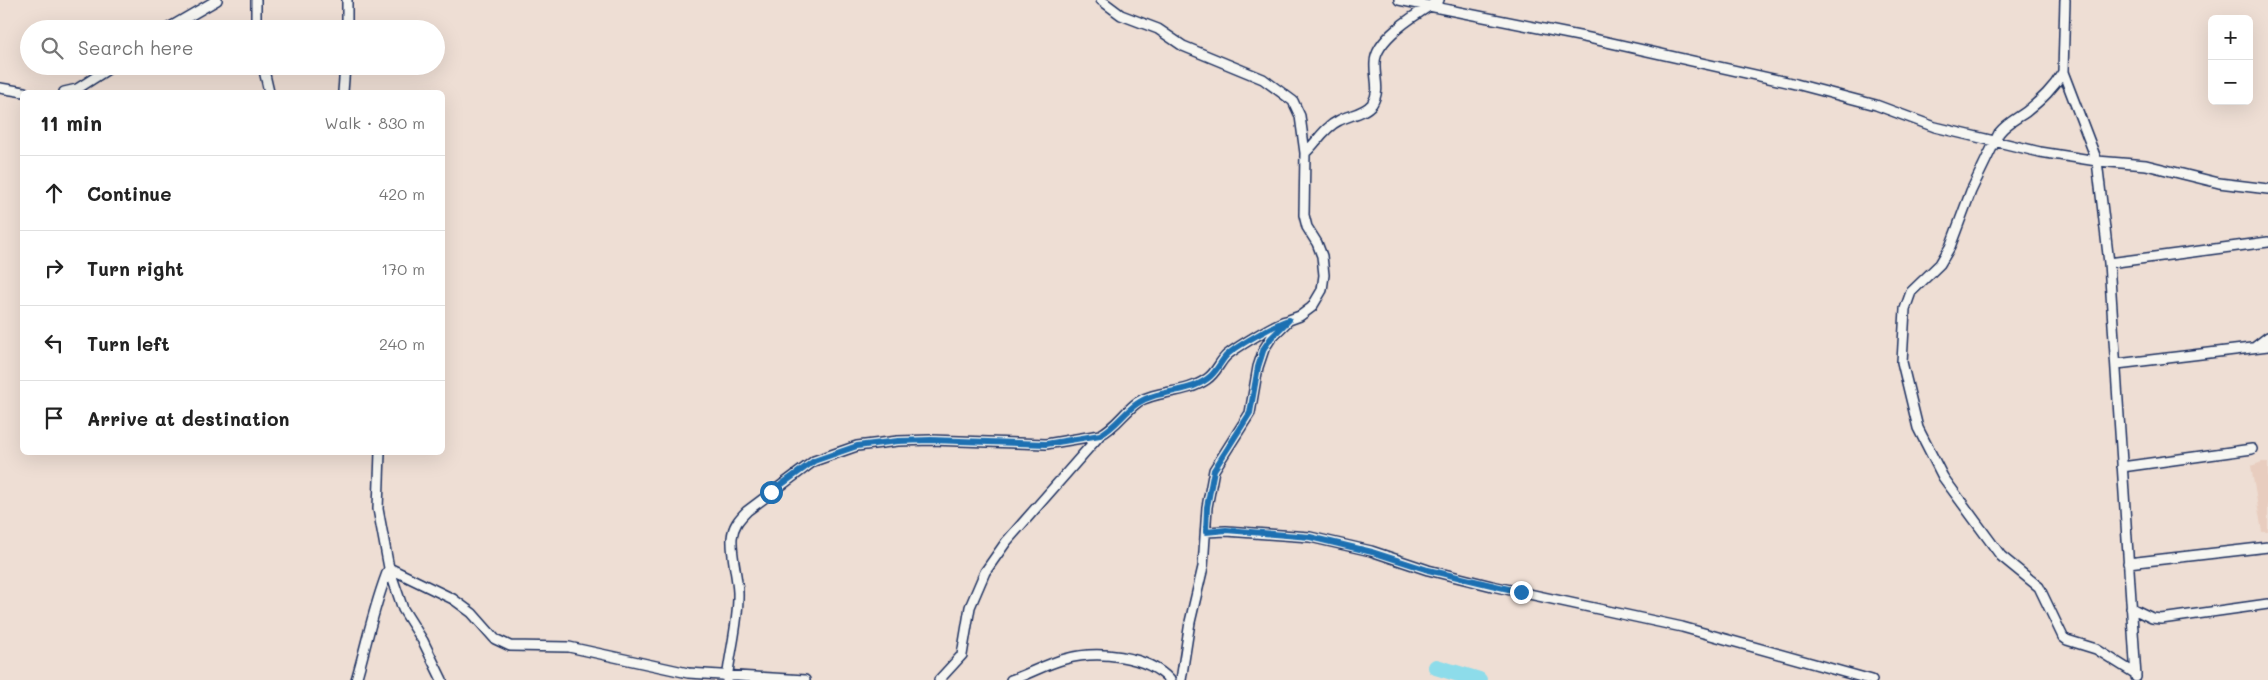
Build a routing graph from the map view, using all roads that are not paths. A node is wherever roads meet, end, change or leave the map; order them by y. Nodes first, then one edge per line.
1 (216, 0) edge
2 (256, 0) edge
3 (347, 0) edge
4 (1101, 0) edge
5 (1399, 0) edge
6 (1439, 0) edge
7 (2066, 0) edge
8 (1428, 7) junction
9 (182, 20) edge
10 (256, 20) edge
11 (347, 20) edge
12 (2063, 72) junction
13 (99, 75) edge
14 (265, 75) edge
15 (344, 75) edge
16 (0, 88) edge
17 (73, 90) edge
18 (269, 90) edge
19 (343, 90) edge
20 (20, 91) edge
21 (1994, 141) junction
22 (1305, 153) junction
23 (2098, 161) junction
24 (2268, 189) edge
25 (2268, 242) edge
26 (2109, 264) junction
27 (1289, 320) junction
28 (2268, 337) edge
29 (2268, 346) edge
30 (2255, 347) junction
31 (2117, 364) junction
32 (1100, 435) junction
33 (2252, 449) dead end
34 (380, 455) edge
35 (2122, 466) junction
36 (1206, 532) junction
37 (2268, 547) edge
38 (2128, 564) junction
39 (389, 568) junction
40 (2268, 604) edge
41 (2131, 608) junction
42 (2136, 677) edge
43 (727, 678) edge
44 (356, 680) edge
45 (442, 680) edge
46 (805, 680) edge
47 (939, 680) edge
48 (1011, 680) edge
49 (1170, 680) edge
50 (1181, 680) edge
51 (1872, 680) edge

1 - 9 street
2 - 10 street
3 - 11 street
4 - 22 street
5 - 8 street
6 - 8 street
7 - 12 street
8 - 21 street
8 - 22 street
12 - 21 street
12 - 23 street
13 - 17 street
14 - 18 street
15 - 19 street
16 - 20 street
21 - 23 street
21 - 42 street
22 - 27 street
23 - 24 street
23 - 26 street
25 - 26 street
26 - 31 street
27 - 32 street
27 - 36 street
28 - 30 street
29 - 30 street
30 - 31 street
31 - 35 street
32 - 43 street
32 - 47 street
33 - 35 street
34 - 39 street
35 - 38 street
36 - 50 street
36 - 51 street
37 - 38 street
38 - 41 street
39 - 43 street
39 - 44 street
39 - 45 street
40 - 41 street
41 - 42 street
43 - 46 street
48 - 49 street

